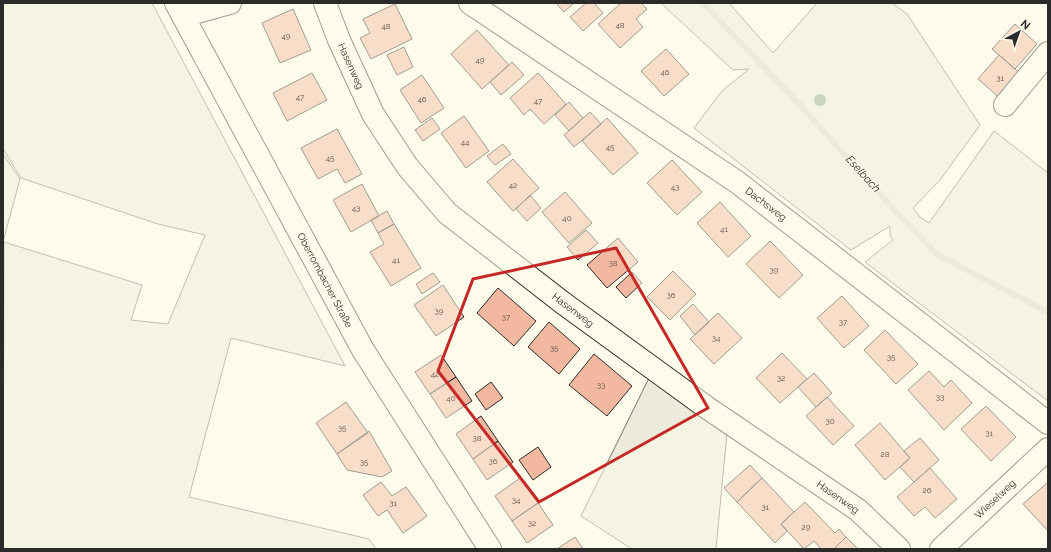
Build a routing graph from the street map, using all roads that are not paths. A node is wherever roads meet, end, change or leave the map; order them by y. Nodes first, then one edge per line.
1 (230, 3) edge
2 (325, 3) edge
3 (470, 3) edge
4 (180, 10) edge
5 (1048, 53) edge
6 (1005, 105) dead end
7 (1048, 423) edge
8 (1048, 449) edge
9 (490, 549) edge
10 (899, 549) edge
11 (942, 549) edge

1 - 4 street
2 - 10 street, Hasenweg
3 - 7 street, Dachsweg
4 - 9 street, Oberrombacher Straße
5 - 6 street
8 - 11 street, Wieselweg

